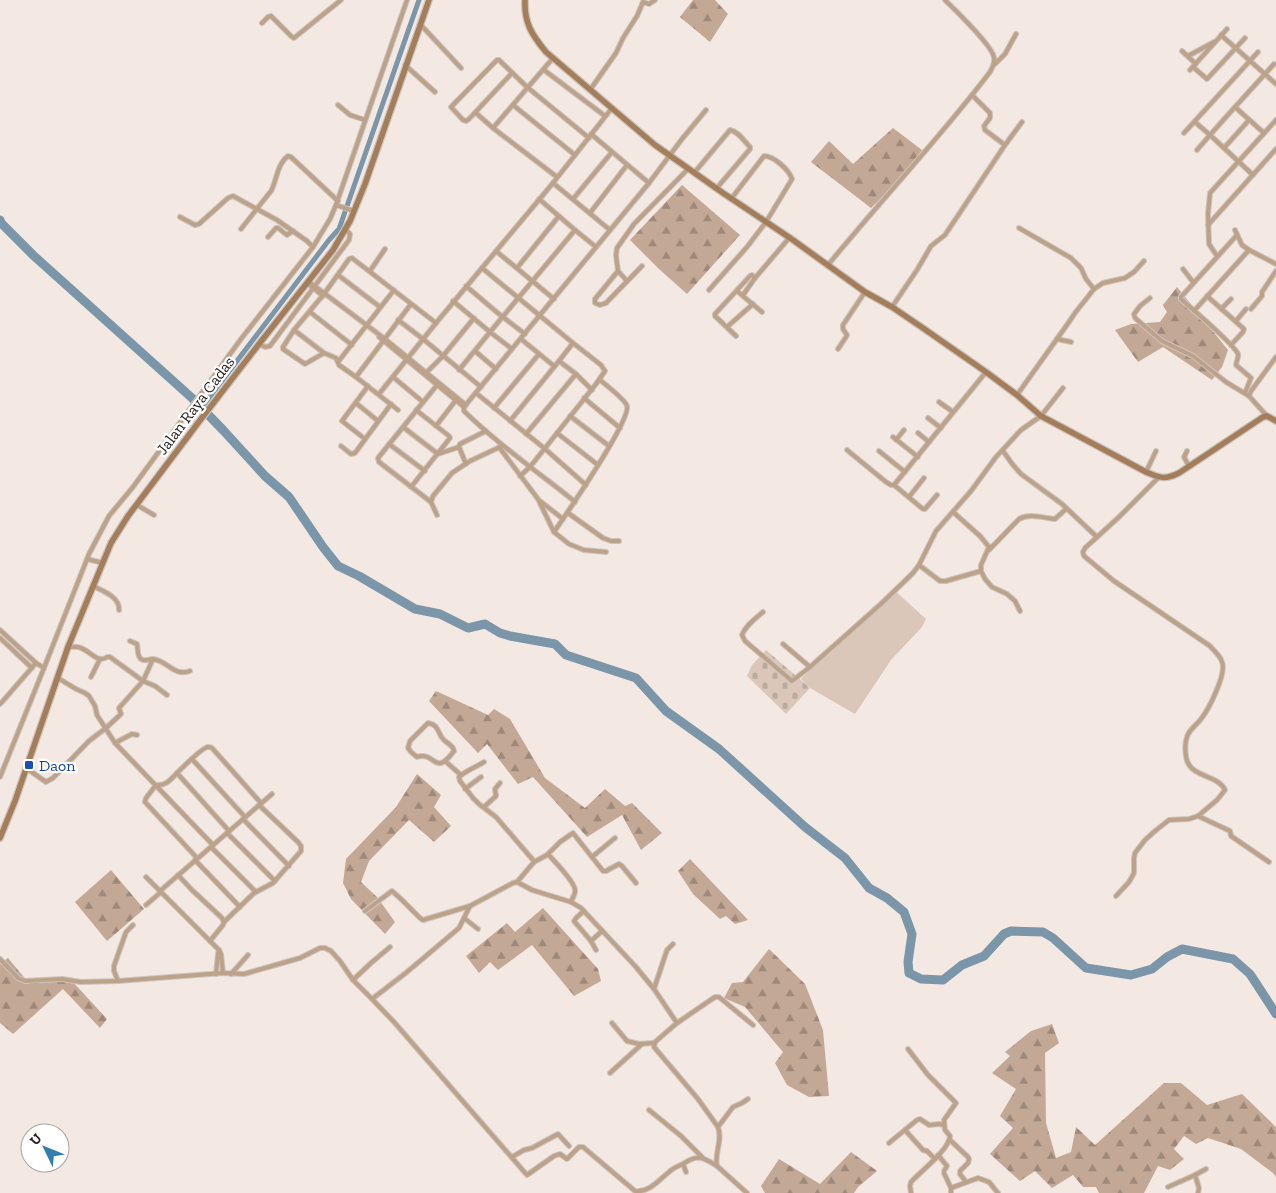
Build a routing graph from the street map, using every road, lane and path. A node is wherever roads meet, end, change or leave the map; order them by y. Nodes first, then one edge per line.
1 (341, 0) edge
2 (399, 0) edge
3 (429, 0) edge
4 (525, 0) edge
5 (655, 0) edge
6 (945, 0) edge
7 (406, 2) edge
8 (262, 23) dead end
9 (420, 24) junction
10 (1227, 30) dead end
11 (1016, 34) dead end
12 (1221, 36) junction
13 (1244, 38) dead end
14 (1217, 40) junction
15 (1235, 48) junction
16 (1182, 51) dead end
17 (1258, 52) dead end
18 (1188, 56) junction
19 (553, 58) junction
20 (1250, 60) junction
21 (1274, 64) dead end
22 (405, 65) junction
23 (993, 66) junction
24 (1193, 67) junction
25 (461, 68) dead end
26 (544, 70) junction
27 (512, 73) junction
28 (1264, 74) junction
29 (1276, 84) edge
30 (527, 87) junction
31 (590, 90) junction
32 (435, 92) dead end
33 (972, 95) junction
34 (338, 105) dead end
35 (512, 106) junction
36 (1235, 107) junction
37 (612, 108) junction
38 (706, 110) dead end
39 (476, 112) junction
40 (605, 116) junction
41 (365, 120) junction
42 (1250, 120) junction
43 (1276, 120) edge
44 (1022, 122) dead end
45 (1194, 122) junction
46 (493, 128) junction
47 (1184, 133) dead end
48 (1264, 133) junction
49 (590, 136) junction
50 (1210, 136) junction
51 (1005, 145) junction
52 (1224, 148) junction
53 (1276, 149) edge
54 (1197, 150) dead end
55 (612, 152) junction
56 (575, 155) junction
57 (670, 156) junction
58 (1239, 162) junction
59 (627, 165) junction
60 (691, 171) junction
61 (1253, 175) junction
62 (557, 176) junction
63 (649, 182) junction
64 (553, 183) junction
65 (716, 189) junction
66 (539, 199) junction
67 (573, 199) junction
68 (731, 199) junction
69 (338, 204) junction
70 (257, 209) junction
71 (352, 210) junction
72 (590, 213) junction
73 (559, 216) junction
74 (180, 217) dead end
75 (766, 222) junction
76 (1208, 225) junction
77 (1019, 228) dead end
78 (240, 229) dead end
79 (346, 229) junction
80 (575, 230) junction
81 (610, 230) junction
82 (293, 231) junction
83 (268, 237) dead end
84 (790, 237) junction
85 (313, 247) junction
86 (596, 247) junction
87 (385, 248) dead end
88 (333, 250) junction
89 (1248, 250) junction
90 (496, 251) junction
91 (339, 254) junction
92 (1217, 256) junction
93 (1144, 261) dead end
94 (1276, 264) edge
95 (828, 265) junction
96 (642, 266) dead end
97 (482, 268) junction
98 (517, 268) junction
99 (618, 270) junction
100 (1183, 270) dead end
101 (370, 271) junction
102 (1276, 271) edge
103 (338, 275) junction
104 (755, 278) junction
105 (533, 281) junction
106 (627, 281) junction
107 (308, 282) junction
108 (1193, 282) junction
109 (466, 286) junction
110 (314, 287) junction
111 (1094, 289) junction
112 (394, 290) junction
113 (709, 290) dead end
114 (737, 290) junction
115 (865, 292) junction
116 (324, 295) junction
117 (743, 295) junction
118 (1207, 296) junction
119 (1150, 298) dead end
120 (518, 299) junction
121 (554, 299) junction
122 (1230, 299) dead end
123 (453, 301) junction
124 (410, 304) junction
125 (753, 304) junction
126 (892, 307) junction
127 (380, 308) junction
128 (1221, 309) junction
129 (1194, 311) junction
130 (310, 312) junction
131 (762, 312) dead end
132 (503, 316) junction
133 (540, 316) junction
134 (474, 318) junction
135 (398, 320) junction
136 (1236, 322) junction
137 (436, 323) junction
138 (366, 327) junction
139 (727, 327) junction
140 (294, 330) junction
141 (490, 332) junction
142 (525, 334) junction
143 (736, 336) dead end
144 (1057, 338) junction
145 (423, 339) junction
146 (521, 339) junction
147 (384, 340) junction
148 (1071, 342) dead end
149 (573, 343) junction
150 (259, 344) junction
151 (352, 345) junction
152 (1231, 345) junction
153 (512, 349) junction
154 (838, 349) dead end
155 (475, 351) junction
156 (324, 353) junction
157 (539, 354) junction
158 (443, 356) junction
159 (407, 358) junction
160 (1276, 358) edge
161 (559, 361) junction
162 (338, 362) junction
163 (554, 366) junction
164 (496, 369) junction
165 (459, 370) junction
166 (986, 372) junction
167 (425, 373) junction
168 (576, 374) junction
169 (356, 377) junction
170 (393, 377) junction
171 (600, 380) junction
172 (437, 385) junction
173 (368, 386) junction
174 (481, 387) junction
175 (1063, 388) dead end
176 (592, 390) junction
177 (476, 393) junction
178 (379, 394) junction
179 (1247, 394) junction
180 (1017, 395) junction
181 (584, 398) junction
182 (456, 400) junction
183 (423, 402) junction
184 (939, 402) dead end
185 (356, 403) junction
186 (391, 404) junction
187 (465, 406) junction
188 (494, 408) junction
189 (398, 410) dead end
190 (416, 410) junction
191 (953, 412) junction
192 (570, 416) junction
193 (1042, 416) junction
194 (1267, 416) junction
195 (928, 418) dead end
196 (378, 421) junction
197 (510, 421) junction
198 (1276, 421) edge
199 (436, 426) junction
200 (403, 427) junction
201 (620, 428) junction
202 (941, 428) junction
203 (904, 430) dead end
204 (486, 431) junction
205 (557, 433) junction
206 (526, 434) junction
207 (918, 434) dead end
208 (364, 439) junction
209 (929, 442) junction
210 (389, 444) junction
211 (341, 446) dead end
212 (504, 446) junction
213 (609, 446) junction
214 (458, 447) junction
215 (499, 447) junction
216 (544, 448) junction
217 (847, 450) dead end
218 (879, 451) dead end
219 (1156, 451) dead end
220 (1187, 451) dead end
221 (1003, 452) junction
222 (438, 454) junction
223 (918, 457) junction
224 (466, 464) junction
225 (598, 465) junction
226 (1189, 466) junction
227 (530, 467) junction
228 (424, 471) junction
229 (906, 472) junction
230 (1146, 472) junction
231 (520, 476) junction
232 (1159, 477) junction
233 (924, 478) dead end
234 (586, 484) junction
235 (894, 485) junction
236 (411, 487) junction
237 (937, 495) dead end
238 (909, 497) junction
239 (538, 499) junction
240 (431, 502) junction
241 (575, 502) junction
242 (137, 505) junction
243 (1066, 509) junction
244 (953, 512) junction
245 (568, 513) junction
246 (154, 515) dead end
247 (437, 515) dead end
248 (563, 519) junction
249 (554, 532) junction
250 (1098, 537) junction
251 (619, 541) dead end
252 (989, 550) junction
253 (606, 552) dead end
254 (88, 559) junction
255 (102, 563) junction
256 (919, 564) junction
257 (981, 571) junction
258 (93, 586) junction
259 (119, 610) dead end
260 (1020, 611) dead end
261 (763, 612) dead end
262 (0, 630) edge
263 (0, 638) edge
264 (130, 641) dead end
265 (783, 644) dead end
266 (68, 647) junction
267 (100, 659) junction
268 (153, 659) junction
269 (36, 663) junction
270 (810, 667) junction
271 (32, 668) junction
272 (44, 668) junction
273 (190, 671) dead end
274 (91, 677) dead end
275 (58, 678) junction
276 (143, 681) junction
277 (167, 695) dead end
278 (0, 704) edge
279 (106, 728) junction
280 (137, 735) dead end
281 (115, 743) junction
282 (192, 759) junction
283 (445, 761) junction
284 (484, 762) dead end
285 (26, 768) junction
286 (177, 773) junction
287 (461, 775) junction
288 (481, 777) dead end
289 (0, 778) edge
290 (500, 783) dead end
291 (156, 785) junction
292 (465, 789) junction
293 (272, 794) dead end
294 (260, 804) junction
295 (484, 807) junction
296 (1198, 816) junction
297 (244, 818) junction
298 (228, 832) junction
299 (0, 838) edge
300 (615, 838) dead end
301 (212, 846) junction
302 (548, 854) junction
303 (592, 857) junction
304 (196, 859) junction
305 (534, 862) junction
306 (1269, 862) dead end
307 (289, 866) junction
308 (178, 875) junction
309 (146, 876) dead end
310 (275, 881) junction
311 (517, 882) junction
312 (636, 883) dead end
313 (161, 891) junction
314 (256, 892) junction
315 (1116, 896) dead end
316 (570, 902) junction
317 (146, 905) dead end
318 (470, 906) junction
319 (240, 907) junction
320 (584, 910) junction
321 (365, 911) dead end
322 (464, 918) junction
323 (224, 922) junction
324 (133, 925) dead end
325 (478, 928) dead end
326 (602, 931) junction
327 (210, 941) junction
328 (591, 941) junction
329 (673, 944) dead end
330 (390, 947) dead end
331 (219, 950) junction
332 (596, 950) dead end
333 (248, 955) dead end
334 (0, 959) edge
335 (223, 973) junction
336 (216, 974) junction
337 (231, 974) junction
338 (353, 980) junction
339 (118, 981) junction
340 (654, 989) junction
341 (372, 999) junction
342 (612, 1022) dead end
343 (677, 1023) junction
344 (753, 1026) dead end
345 (642, 1044) junction
346 (654, 1044) junction
347 (908, 1049) dead end
348 (610, 1073) dead end
349 (748, 1098) dead end
350 (649, 1110) dead end
351 (944, 1125) junction
352 (718, 1127) junction
353 (905, 1130) junction
354 (950, 1140) junction
355 (889, 1143) dead end
356 (569, 1146) dead end
357 (702, 1157) junction
358 (936, 1157) junction
359 (512, 1158) junction
360 (683, 1164) junction
361 (718, 1166) junction
362 (1206, 1169) dead end
363 (686, 1172) dead end
364 (1195, 1175) junction
365 (966, 1182) junction
366 (1168, 1187) dead end
367 (951, 1191) edge
368 (747, 1193) edge
369 (912, 1193) edge
370 (998, 1193) edge
371 (1198, 1193) edge

1 - 8 street
2 - 7 street
3 - 9 street, Jalan Raya Cadas
4 - 19 street
5 - 31 street
6 - 23 street
7 - 41 street
9 - 22 street, Jalan Raya Cadas
9 - 25 street
10 - 12 street
11 - 23 street
12 - 14 street
12 - 15 street
13 - 15 street
14 - 18 street
14 - 24 street
15 - 20 street
15 - 24 street
16 - 18 street
17 - 20 street
18 - 24 street
19 - 26 street
19 - 31 street
20 - 28 street
20 - 45 street
21 - 28 street
22 - 32 street
22 - 71 street, Jalan Raya Cadas
23 - 33 street
26 - 30 street
26 - 40 street
27 - 30 street
27 - 39 street
27 - 39 street
28 - 29 street
28 - 36 street
30 - 35 street
30 - 49 street
31 - 37 street
33 - 51 street
33 - 95 street
34 - 41 street
35 - 46 street
35 - 56 street
36 - 42 street
36 - 50 street
37 - 40 street
37 - 57 street
38 - 57 street
39 - 46 street
40 - 49 street
41 - 69 street
42 - 48 street
42 - 52 street
43 - 48 street
44 - 51 street
45 - 47 street
45 - 50 street
46 - 62 street
48 - 58 street
49 - 55 street
49 - 56 street
50 - 52 street
50 - 54 street
51 - 126 street
52 - 58 street
53 - 61 street
55 - 59 street
55 - 67 street
56 - 62 street
57 - 60 street
57 - 63 street
58 - 61 street
58 - 76 street
59 - 63 street
59 - 72 street
60 - 65 street
60 - 65 street
60 - 99 street
61 - 76 street
62 - 64 street
63 - 81 street
64 - 66 street
64 - 67 street
65 - 68 street
66 - 73 street
66 - 90 street
67 - 72 street
68 - 75 street
68 - 75 street
69 - 70 street
69 - 71 street
69 - 85 street
70 - 74 street
70 - 78 street
70 - 82 street
71 - 79 street, Jalan Raya Cadas
72 - 81 street
73 - 80 street
73 - 98 street
75 - 84 street
75 - 113 street
76 - 92 street
77 - 111 street
79 - 88 street, Jalan Raya Cadas
79 - 91 street
80 - 86 street
80 - 105 street
81 - 86 street
82 - 83 street
82 - 85 street
84 - 95 street
84 - 104 street
85 - 254 street
86 - 121 street
87 - 101 street
88 - 91 street
88 - 107 street, Jalan Raya Cadas
89 - 92 street
89 - 94 street
89 - 118 street
90 - 97 street
90 - 98 street
91 - 110 street
92 - 108 street
93 - 111 street
95 - 115 street
96 - 106 street
97 - 109 street
97 - 120 street
98 - 105 street
99 - 106 street
99 - 106 street
100 - 108 street
101 - 103 street
101 - 112 street
102 - 136 street
103 - 116 street
103 - 127 street
104 - 114 street
104 - 117 street
105 - 120 street
105 - 121 street
107 - 110 street
107 - 150 street, Jalan Raya Cadas
108 - 129 street
109 - 123 street
109 - 132 street
110 - 116 street
110 - 150 street
111 - 144 street
112 - 124 street
112 - 127 street
114 - 117 street
114 - 139 street
115 - 126 street
115 - 154 street
116 - 130 street
116 - 138 street
117 - 125 street
118 - 128 street
118 - 129 street
119 - 179 street
120 - 132 street
120 - 133 street
121 - 133 street
122 - 128 street
123 - 134 street
123 - 137 street
124 - 135 street
124 - 137 street
125 - 131 street
125 - 139 street
126 - 166 street
127 - 138 street
128 - 136 street
129 - 152 street
130 - 140 street
130 - 151 street
132 - 141 street
132 - 142 street
133 - 142 street
133 - 149 street
134 - 141 street
134 - 158 street
135 - 145 street
135 - 147 street
136 - 152 street
137 - 145 street
138 - 147 street
138 - 151 street
139 - 143 street
140 - 156 street
140 - 156 street
141 - 153 street
141 - 155 street
142 - 146 street
144 - 148 street
144 - 180 street
145 - 158 street
145 - 159 street
146 - 153 street
146 - 157 street
147 - 159 street
147 - 169 street
149 - 161 street
149 - 171 street
150 - 242 street, Jalan Raya Cadas
151 - 162 street
152 - 179 street
153 - 164 street
155 - 164 street
155 - 165 street
156 - 162 street
157 - 163 street
157 - 188 street
158 - 165 street
158 - 167 street
159 - 167 street
159 - 170 street
160 - 179 street
161 - 163 street
161 - 168 street
162 - 169 street
163 - 197 street
164 - 174 street
165 - 174 street
166 - 180 street
166 - 191 street
167 - 172 street
167 - 187 street
168 - 176 street
168 - 206 street
169 - 173 street
170 - 178 street
170 - 183 street
171 - 176 street
171 - 201 street
172 - 182 street
172 - 183 street
173 - 178 street
173 - 185 street
174 - 177 street
175 - 193 street
176 - 181 street
177 - 187 street
177 - 188 street
178 - 186 street
179 - 194 street
180 - 193 street
181 - 192 street
181 - 201 street
182 - 187 street
182 - 199 street
183 - 190 street
184 - 191 street
185 - 196 street
185 - 208 street
186 - 189 street
186 - 196 street
187 - 204 street
188 - 197 street
190 - 199 street
190 - 200 street
191 - 202 street
192 - 205 street
192 - 213 street
193 - 221 street
193 - 230 street
194 - 198 street
194 - 226 street
195 - 202 street
196 - 208 street
197 - 206 street
199 - 222 street
200 - 210 street
200 - 222 street
201 - 213 street
202 - 209 street
203 - 223 street
204 - 212 street
204 - 214 street
205 - 216 street
205 - 225 street
206 - 216 street
207 - 209 street
208 - 211 street
209 - 223 street
210 - 228 street
210 - 236 street
212 - 215 street
212 - 227 street
213 - 225 street
214 - 222 street
214 - 224 street
215 - 224 street
215 - 231 street
216 - 227 street
216 - 234 street
217 - 235 street
218 - 229 street
219 - 230 street
220 - 226 street
221 - 243 street
221 - 244 street
222 - 228 street
223 - 229 street
224 - 240 street
225 - 234 street
226 - 232 street
227 - 231 street
227 - 241 street
228 - 236 street
229 - 235 street
230 - 232 street
231 - 239 street
232 - 250 street
233 - 238 street
234 - 241 street
235 - 238 street
236 - 240 street
237 - 238 street
239 - 248 street
239 - 249 street
240 - 247 street
241 - 245 street
242 - 246 street
242 - 255 street, Jalan Raya Cadas
243 - 250 street
243 - 252 street
244 - 252 street
244 - 256 street
245 - 248 street
245 - 251 street
248 - 249 street
249 - 253 street
250 - 296 street
252 - 257 street
254 - 255 street
254 - 272 street
255 - 258 street, Jalan Raya Cadas
256 - 257 street
256 - 270 street
257 - 260 street
258 - 259 street
258 - 266 street, Jalan Raya Cadas
261 - 270 street
262 - 269 street
263 - 271 street
264 - 268 street
265 - 270 street
266 - 267 street
266 - 275 street, Jalan Raya Cadas
267 - 274 street
267 - 276 street
268 - 273 street
268 - 276 street
269 - 271 street
269 - 272 street
271 - 278 street
272 - 289 street
275 - 279 street
275 - 285 street, Jalan Raya Cadas
276 - 277 street
276 - 279 street
279 - 281 street
279 - 285 street
280 - 281 street
281 - 291 street
282 - 286 street
282 - 294 street
282 - 297 street
283 - 283 street
283 - 287 street
284 - 287 street
285 - 299 street, Jalan Raya Cadas
286 - 291 street
286 - 298 street
287 - 292 street
288 - 292 street
290 - 295 street
291 - 301 street
291 - 304 street
292 - 295 street
293 - 294 street
294 - 297 street
294 - 307 street
295 - 305 street
296 - 306 street
296 - 315 street
297 - 298 street
297 - 307 street
298 - 301 street
298 - 310 street
300 - 303 street
301 - 304 street
301 - 314 street
302 - 303 street
302 - 305 street
302 - 316 street
303 - 312 street
304 - 308 street
304 - 319 street
305 - 311 street
307 - 310 street
308 - 313 street
308 - 323 street
309 - 313 street
310 - 314 street
311 - 316 street
311 - 318 street
313 - 317 street
313 - 327 street
314 - 319 street
316 - 320 street
318 - 321 street
318 - 322 street
319 - 323 street
320 - 326 street
320 - 328 street
322 - 325 street
322 - 341 street
323 - 327 street
324 - 339 street
326 - 328 street
326 - 340 street
327 - 331 street
328 - 332 street
329 - 340 street
330 - 338 street
331 - 335 street
331 - 336 street
333 - 337 street
334 - 339 street
335 - 336 street
335 - 337 street
336 - 339 street
337 - 338 street
338 - 341 street
340 - 343 street
341 - 359 street
342 - 345 street
343 - 344 street
343 - 346 street
345 - 346 street
345 - 348 street
346 - 352 street
347 - 351 street
349 - 352 street
350 - 357 street
351 - 353 street
351 - 354 street
352 - 361 street
353 - 355 street
353 - 358 street
354 - 358 street
354 - 365 street
356 - 359 street
357 - 360 street
357 - 361 street
358 - 367 street
358 - 369 street
359 - 360 street
360 - 363 street
361 - 368 street
362 - 364 street
364 - 366 street
364 - 371 street
365 - 367 street
365 - 370 street

